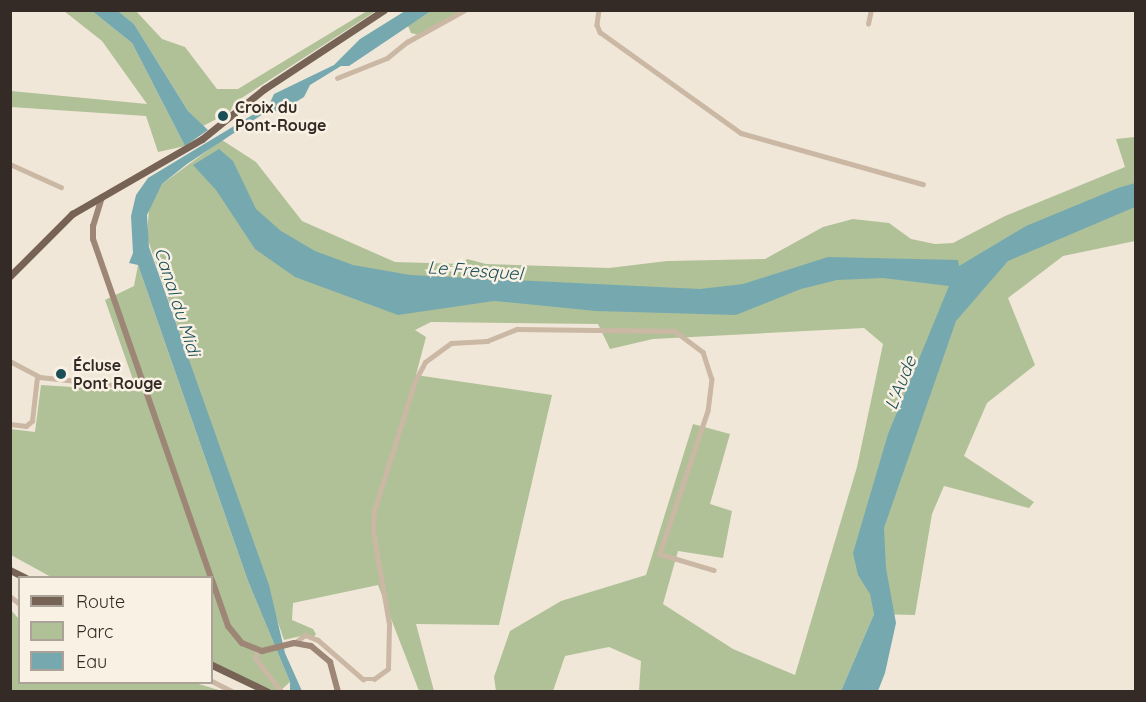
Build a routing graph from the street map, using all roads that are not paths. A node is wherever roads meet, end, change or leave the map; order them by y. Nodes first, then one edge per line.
1 (384, 10) edge
2 (465, 10) edge
3 (599, 10) edge
4 (871, 10) edge
5 (868, 24) dead end
6 (337, 78) dead end
7 (10, 164) edge
8 (923, 184) dead end
9 (61, 187) dead end
10 (102, 196) junction
11 (10, 276) edge
12 (12, 362) edge
13 (37, 377) junction
14 (142, 383) junction
15 (10, 424) edge
16 (714, 570) dead end
17 (210, 576) edge
18 (213, 584) edge
19 (291, 643) junction
20 (257, 650) junction
21 (213, 665) edge
22 (213, 682) edge
23 (234, 692) edge
24 (268, 692) edge
25 (282, 692) edge
26 (338, 692) edge
27 (976, 692) edge
28 (1012, 692) edge

1 - 10 main road
2 - 6 street
3 - 8 street
4 - 5 street
7 - 9 street
10 - 11 main road
10 - 14 street
12 - 13 street
13 - 14 street
13 - 15 street
14 - 17 street
16 - 19 street
18 - 20 street
19 - 20 street
19 - 26 street
20 - 25 street
21 - 24 main road
22 - 23 street
27 - 28 street

